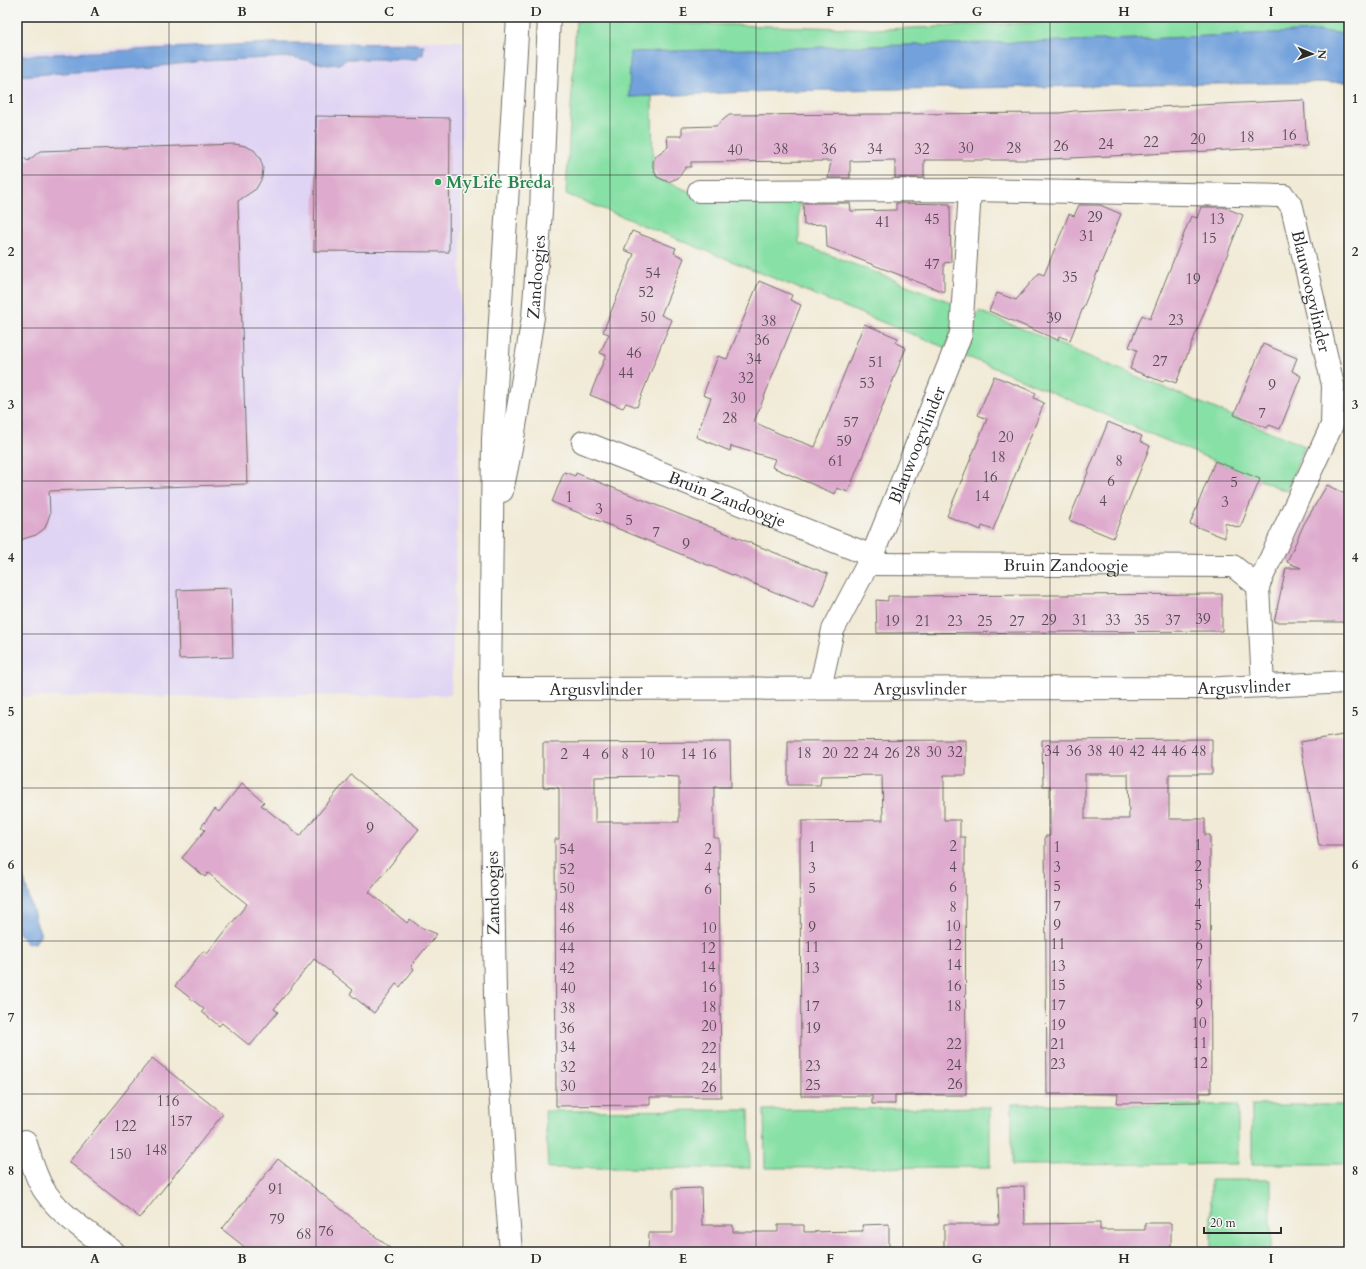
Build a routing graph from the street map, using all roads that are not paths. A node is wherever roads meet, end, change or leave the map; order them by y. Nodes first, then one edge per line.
1 (518, 17) edge
2 (549, 17) edge
3 (970, 190) junction
4 (699, 191) dead end
5 (583, 442) dead end
6 (492, 533) junction
7 (869, 560) junction
8 (1258, 586) junction
9 (1349, 682) edge
10 (1263, 686) junction
11 (820, 688) junction
12 (490, 689) junction
13 (25, 1141) dead end
14 (114, 1252) edge
15 (511, 1252) edge

1 - 6 street, Zandoogjes
2 - 6 street, Zandoogjes
3 - 4 street, Blauwoogvlinder
3 - 7 street, Blauwoogvlinder
3 - 8 street, Blauwoogvlinder
5 - 7 street, Bruin Zandoogje
6 - 12 street, Zandoogjes
7 - 8 street, Bruin Zandoogje
7 - 11 street, Blauwoogvlinder
8 - 10 street, Blauwoogvlinder
9 - 10 street, Argusvlinder
10 - 11 street, Argusvlinder
11 - 12 street, Argusvlinder
12 - 15 street, Zandoogjes
13 - 14 street

